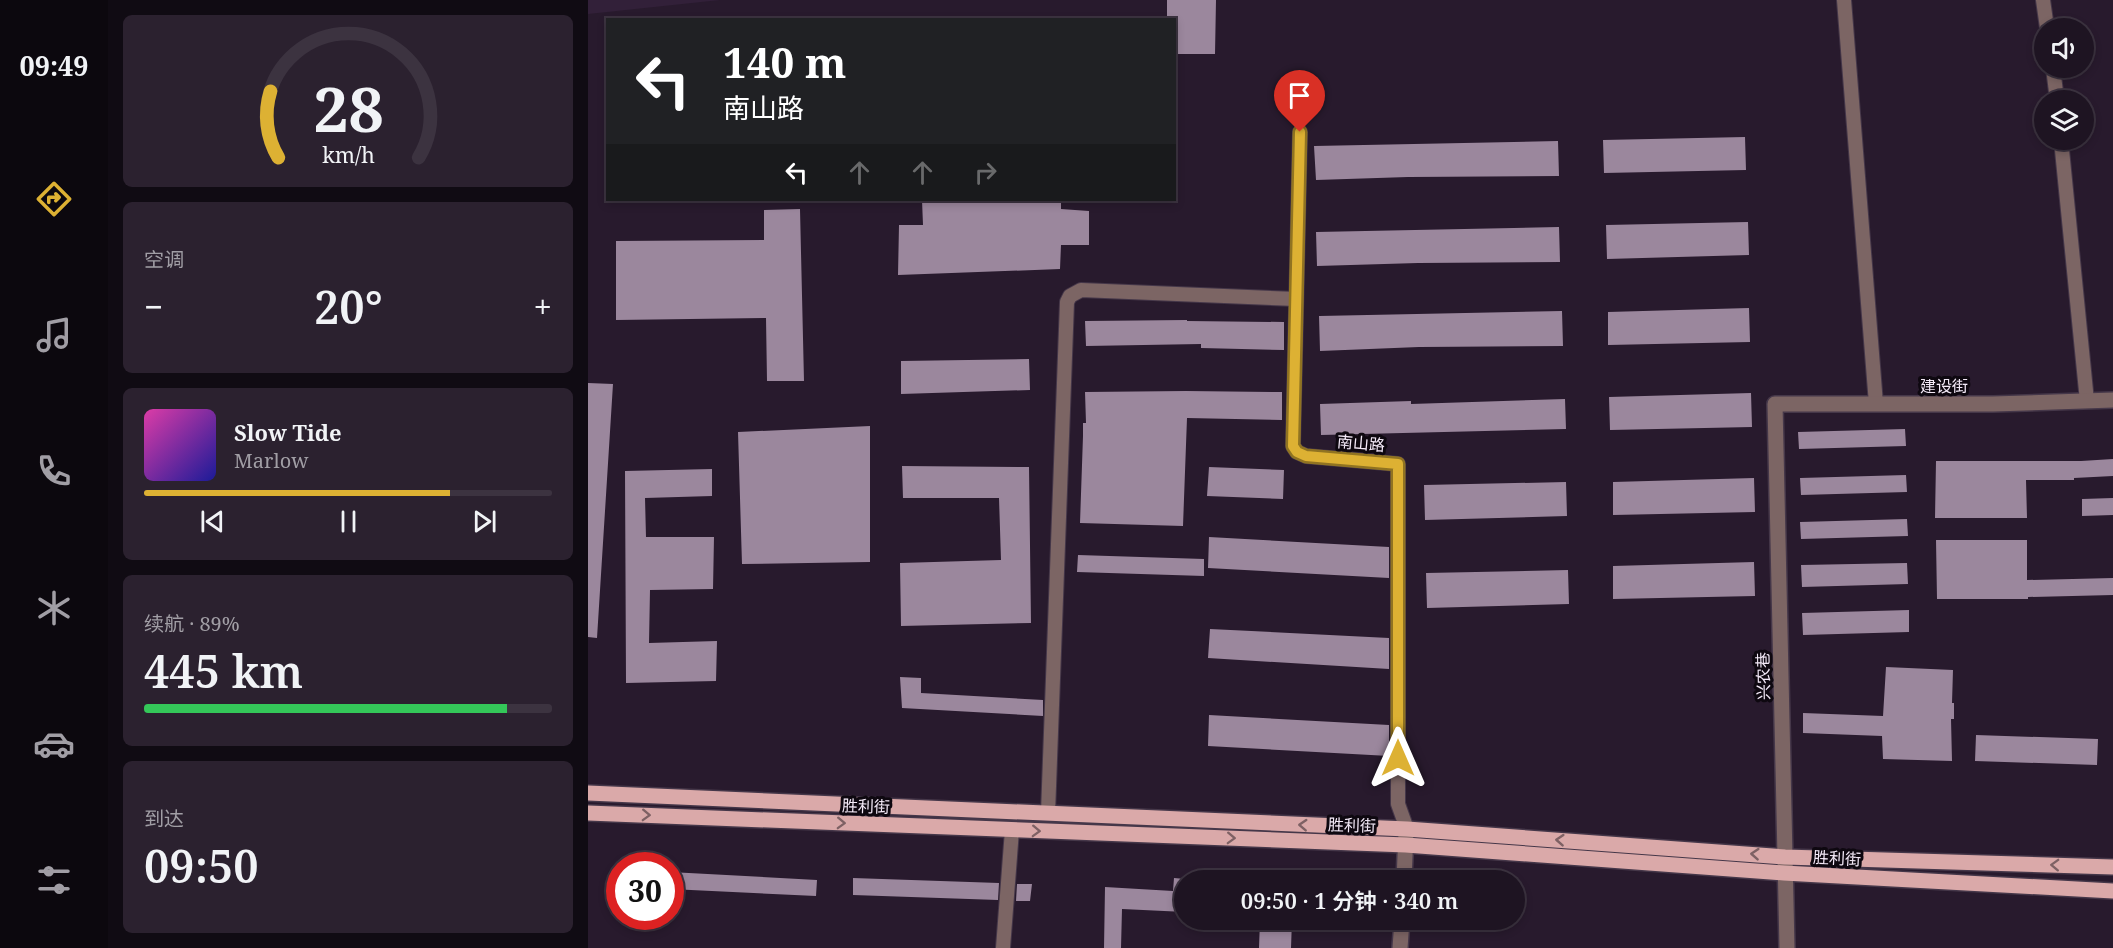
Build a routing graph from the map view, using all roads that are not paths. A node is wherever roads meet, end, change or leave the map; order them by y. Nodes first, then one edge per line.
1 (1844, 0) edge
2 (2043, 0) edge
3 (2046, 18) edge
4 (1300, 132) dead end
5 (2062, 150) edge
6 (1296, 299) junction
7 (2113, 400) edge
8 (2087, 401) junction
9 (1775, 404) joint
10 (1876, 404) junction
11 (588, 793) edge
12 (588, 813) edge
13 (1048, 813) junction
14 (1407, 829) junction
15 (1012, 830) junction
16 (1406, 845) junction
17 (1785, 857) junction
18 (2113, 867) edge
19 (1405, 870) edge
20 (1784, 873) junction
21 (2113, 891) edge
22 (1401, 930) edge
23 (1003, 948) edge
24 (1400, 948) edge
25 (1787, 948) edge

1 - 10 street
2 - 3 street
4 - 6 street, 南山路
5 - 8 street
6 - 13 street
6 - 14 street, 南山路
7 - 8 street, 建设街
8 - 10 street, 建设街
9 - 10 street, 建设街
9 - 17 street, 兴农巷
11 - 13 main road, 胜利街
12 -> 15 main road, 胜利街
14 -> 13 main road, 胜利街
14 - 16 street, 南山路
17 -> 14 main road, 胜利街
15 -> 16 main road, 胜利街
15 - 23 street
16 - 19 street, 南山路
16 - 20 main road, 胜利街
18 -> 17 main road, 胜利街
17 - 20 street, 兴农巷
20 - 21 main road, 胜利街
20 - 25 street, 兴农巷
22 - 24 street

